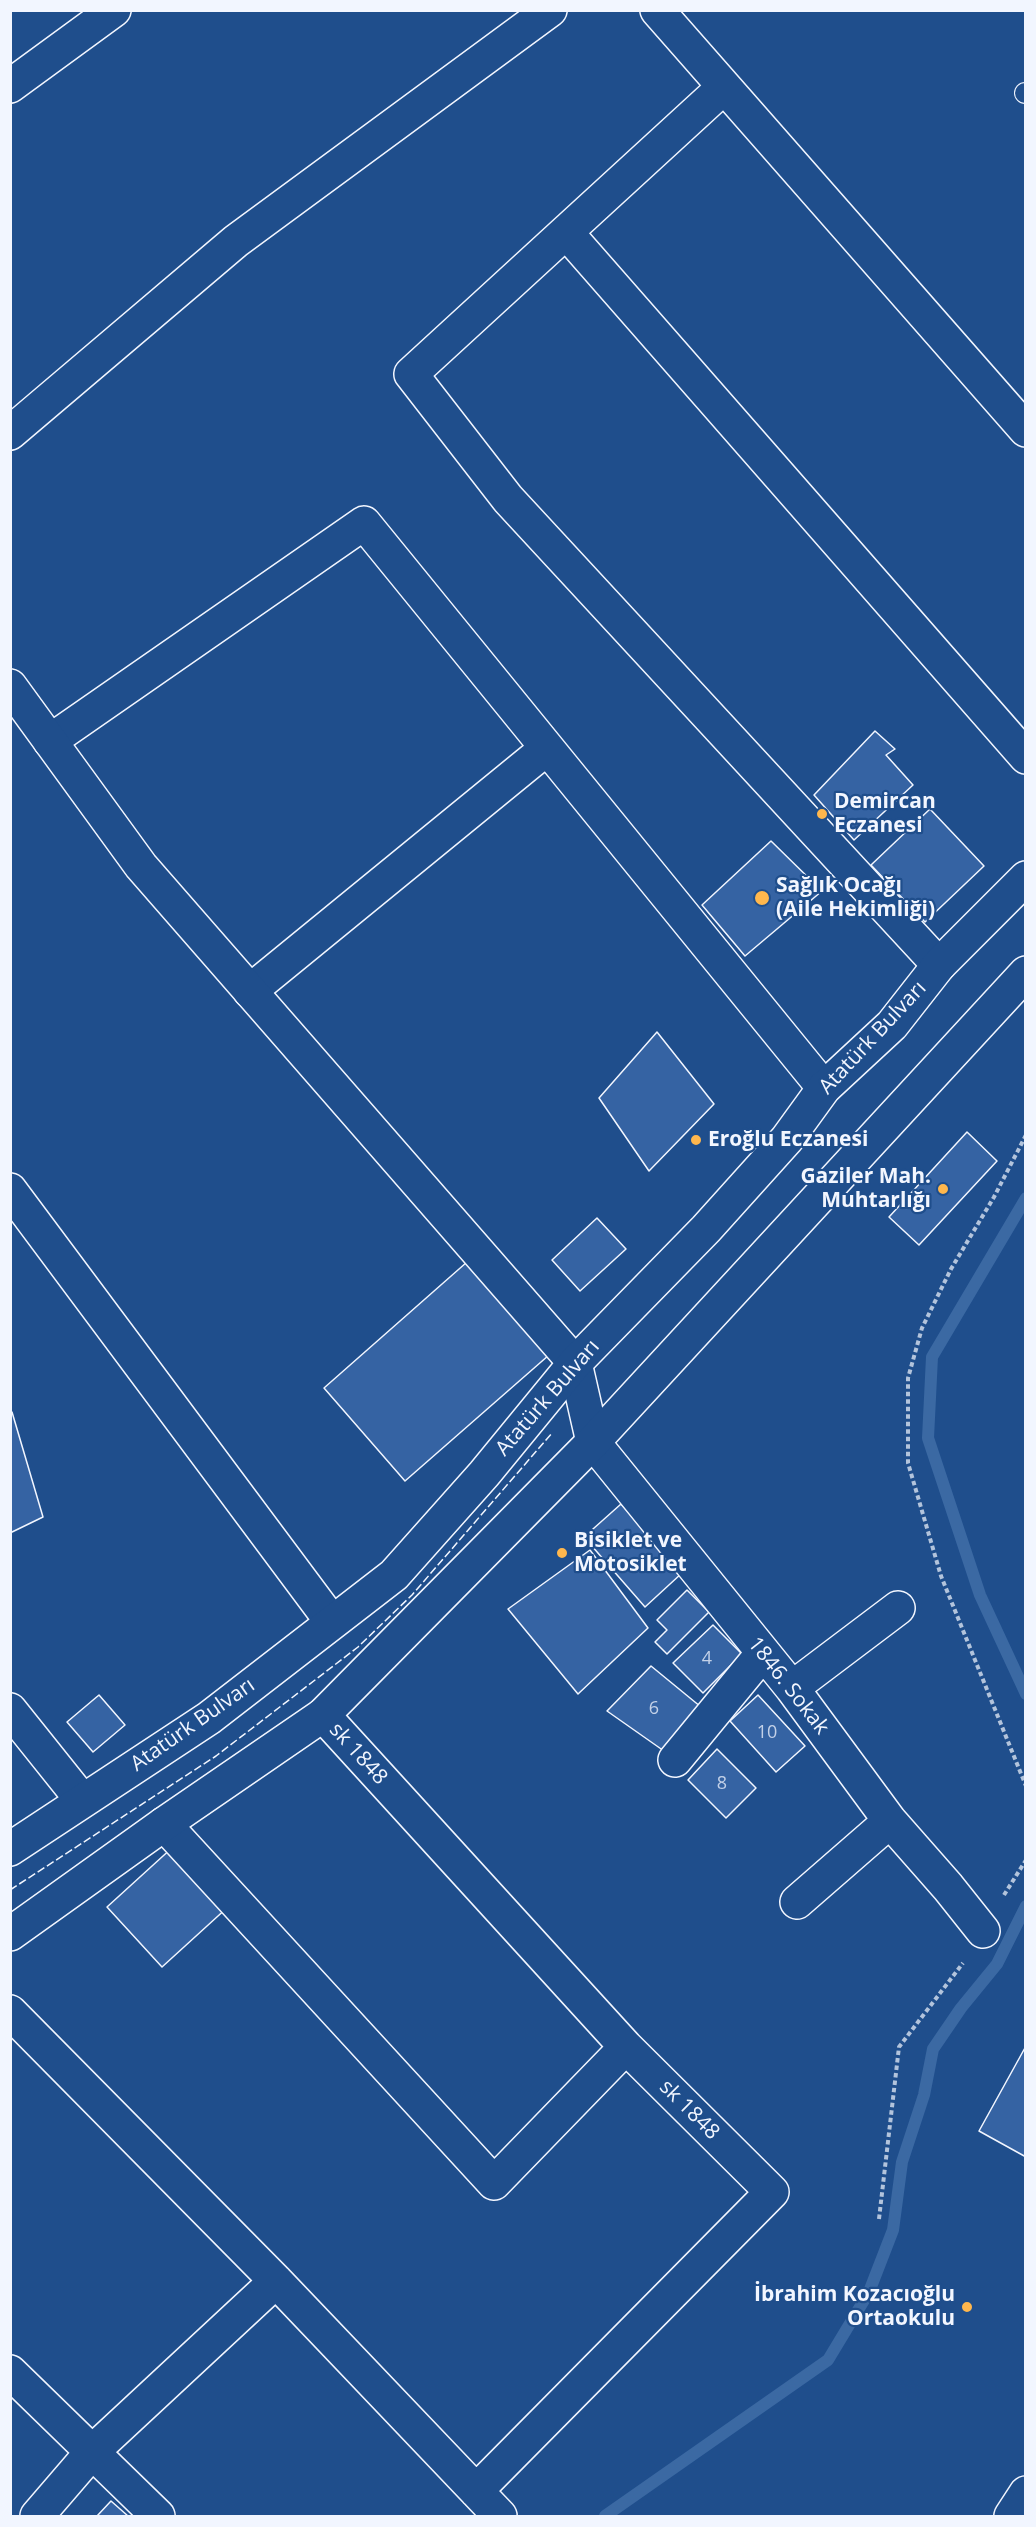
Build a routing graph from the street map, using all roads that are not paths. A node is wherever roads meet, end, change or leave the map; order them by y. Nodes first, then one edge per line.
1 (114, 10) edge
2 (550, 10) edge
3 (657, 10) edge
4 (10, 86) edge
5 (724, 87) junction
6 (566, 232) junction
7 (1026, 430) edge
8 (10, 433) edge
9 (10, 686) edge
10 (50, 741) junction
11 (546, 749) junction
12 (1026, 757) edge
13 (1026, 878) edge
14 (939, 965) junction
15 (1026, 974) edge
16 (250, 991) junction
17 (824, 1088) junction
18 (10, 1190) edge
19 (575, 1363) junction
20 (593, 1442) junction
21 (898, 1608) dead end
22 (332, 1622) junction
23 (763, 1653) junction
24 (792, 1688) junction
25 (10, 1710) edge
26 (323, 1715) junction
27 (675, 1760) dead end
28 (82, 1800) junction
29 (890, 1821) junction
30 (164, 1824) junction
31 (10, 1849) edge
32 (797, 1902) dead end
33 (982, 1931) road end
34 (10, 1934) edge
35 (10, 2012) edge
36 (626, 2048) junction
37 (276, 2281) junction
38 (10, 2372) edge
39 (92, 2452) junction
40 (476, 2492) junction
41 (1026, 2493) edge
42 (37, 2517) edge
43 (158, 2517) edge
44 (500, 2517) edge
45 (1011, 2517) edge

1 - 4 street
2 - 8 street
3 - 5 street
5 - 6 street
5 - 7 street
6 - 12 street
6 - 14 street
9 - 10 street
10 - 11 street
10 - 16 street
11 - 16 street
11 - 17 street
13 - 14 street, Atatürk Bulvarı
14 - 17 street, Atatürk Bulvarı
15 - 20 street
16 - 19 street
17 - 19 street, Atatürk Bulvarı
18 - 22 street
19 - 20 street
19 - 22 street, Atatürk Bulvarı
20 - 23 street, 1846. Sokak
20 - 26 street
21 - 24 street
22 - 28 street, Atatürk Bulvarı
23 - 24 street, 1846. Sokak
23 - 27 street
24 - 29 street, 1846. Sokak
25 - 28 street
26 - 30 street
26 - 36 street, sk 1848
28 - 31 street, Atatürk Bulvarı
29 - 32 street
29 - 33 street, 1846. Sokak
30 - 34 street
30 - 36 street
35 - 37 street
36 - 40 street, sk 1848
37 - 39 street
37 - 40 street
38 - 39 street
39 - 42 street
39 - 43 street
40 - 44 street
41 - 45 street

